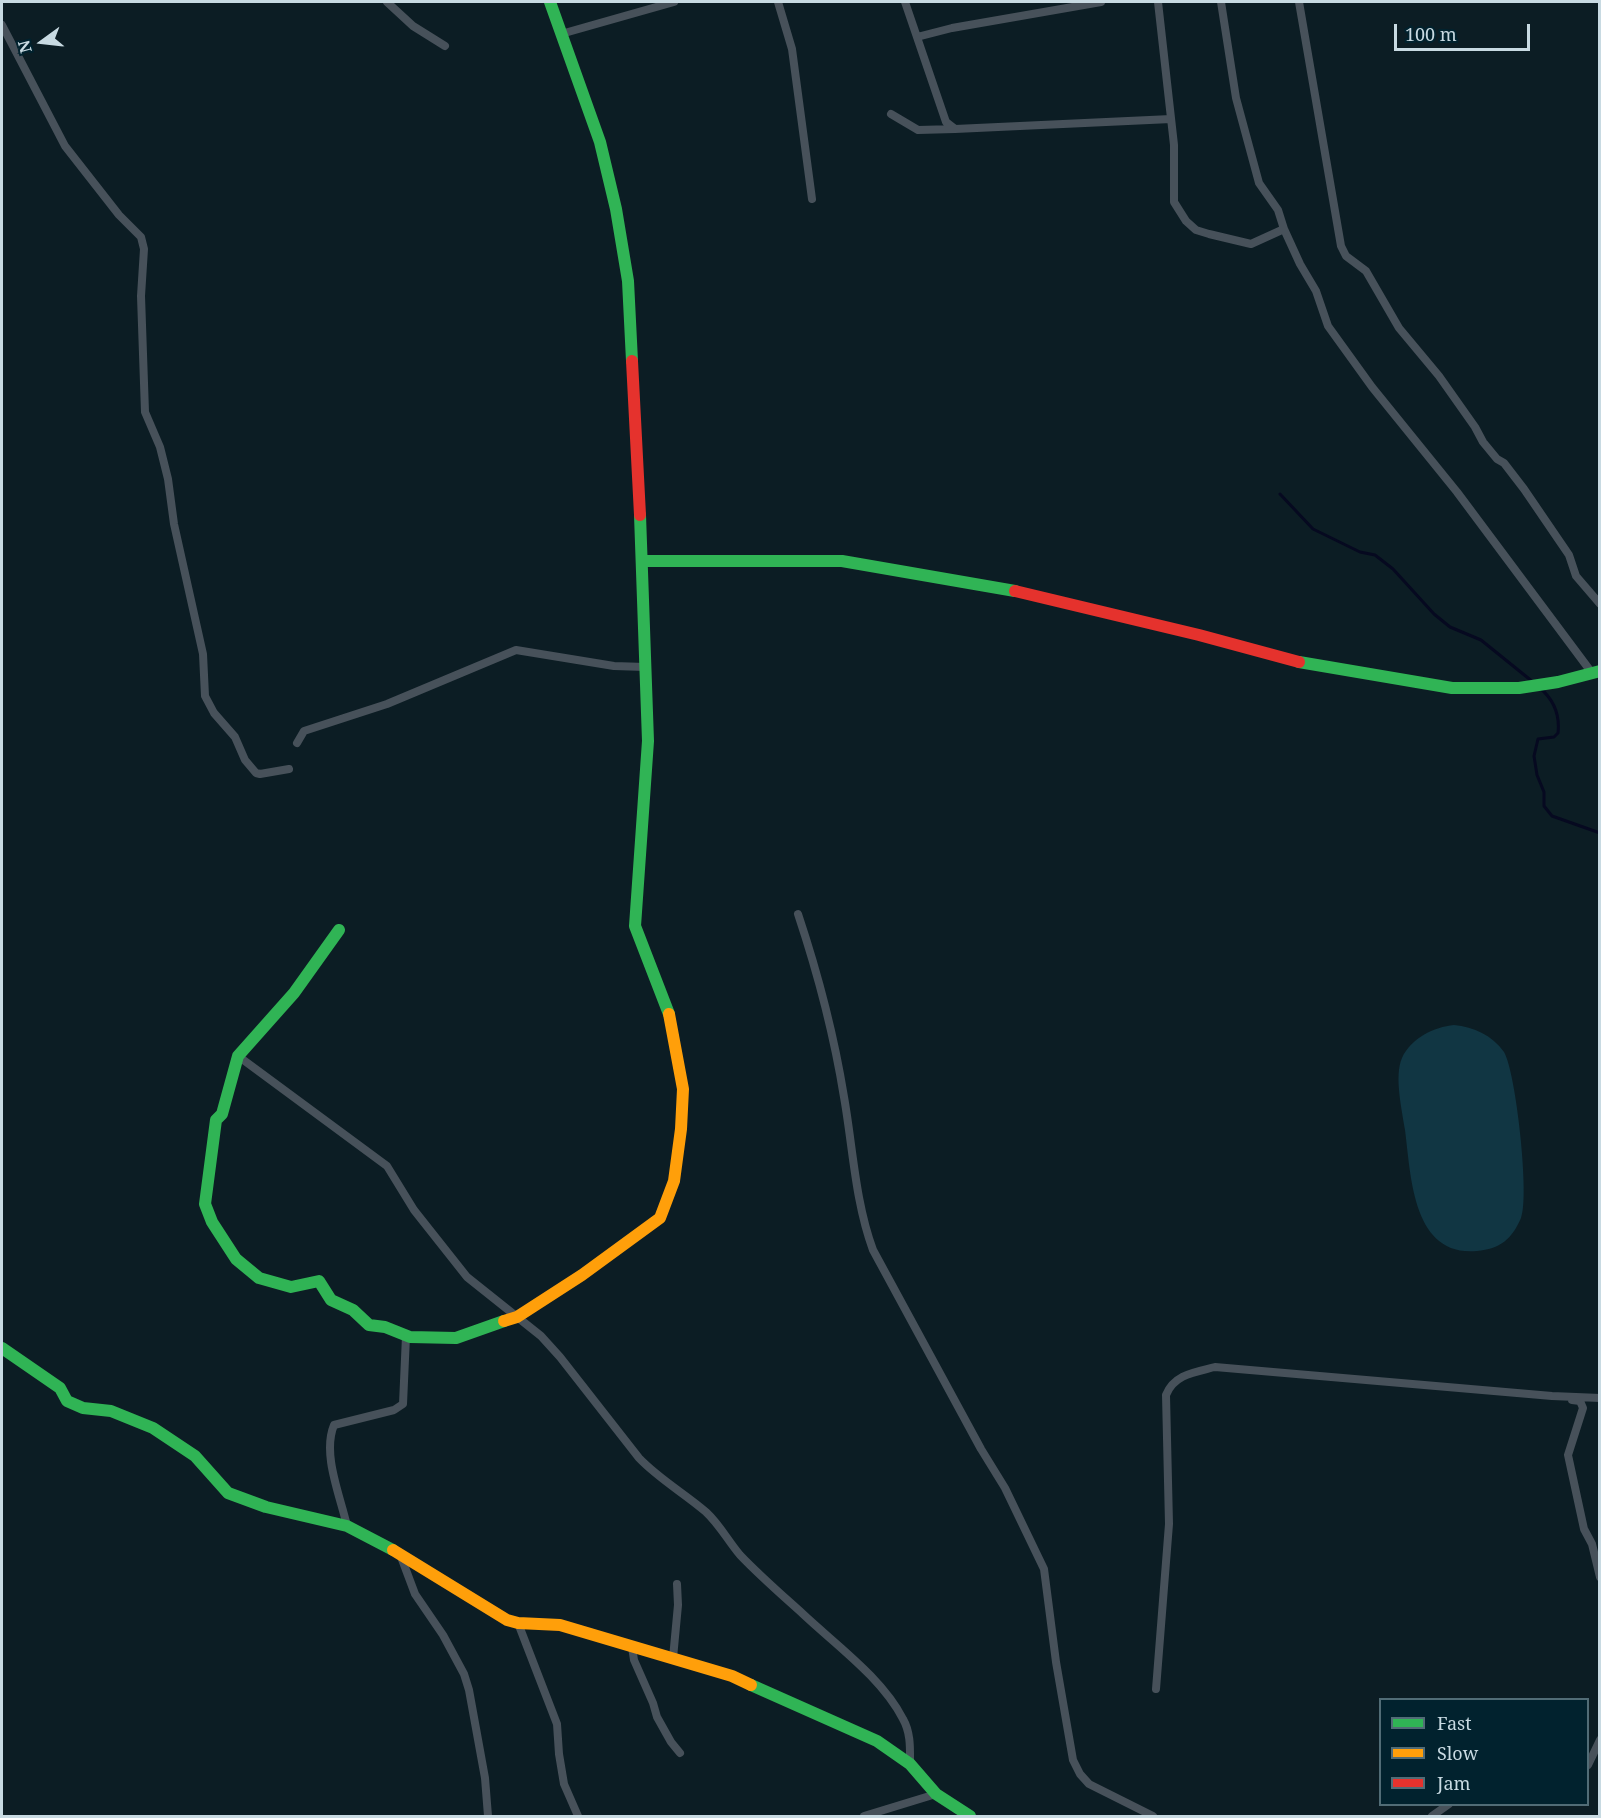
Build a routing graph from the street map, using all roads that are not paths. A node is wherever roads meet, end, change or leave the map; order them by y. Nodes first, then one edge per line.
1 (387, 2) edge
2 (550, 2) edge
3 (674, 2) edge
4 (778, 2) edge
5 (905, 2) edge
6 (1101, 2) edge
7 (1158, 2) edge
8 (1221, 2) edge
9 (1299, 2) edge
10 (2, 25) edge
11 (561, 34) junction
12 (917, 37) junction
13 (445, 46) dead end
14 (891, 114) dead end
15 (1172, 119) junction
16 (955, 129) junction
17 (812, 199) dead end
18 (1284, 229) junction
19 (642, 561) junction
20 (1599, 604) edge
21 (645, 667) junction
22 (1596, 672) edge
23 (297, 743) dead end
24 (289, 769) dead end
25 (798, 914) dead end
26 (339, 930) dead end
27 (238, 1056) junction
28 (517, 1317) junction
29 (406, 1336) junction
30 (2, 1348) edge
31 (1552, 1396) junction
32 (1599, 1398) edge
33 (347, 1526) junction
34 (400, 1554) junction
35 (1599, 1577) edge
36 (677, 1584) dead end
37 (518, 1623) junction
38 (632, 1647) junction
39 (672, 1658) junction
40 (1156, 1689) dead end
41 (1599, 1740) edge
42 (680, 1753) dead end
43 (1589, 1761) edge
44 (910, 1764) junction
45 (936, 1794) junction
46 (1446, 1806) edge
47 (488, 1816) edge
48 (578, 1816) edge
49 (864, 1816) edge
50 (970, 1816) edge
51 (1153, 1816) edge
52 (1432, 1816) edge

1 - 13 street
2 - 11 street
3 - 11 street
4 - 17 street
5 - 12 street
6 - 12 street
7 - 15 street
8 - 18 street
9 - 20 street
10 - 24 street
11 - 19 street
12 - 16 street
14 - 16 street
15 - 16 street
15 - 18 street
18 - 22 street
19 - 21 street
19 - 22 street
21 - 23 street
21 - 28 street
25 - 51 street
26 - 27 street
27 - 28 street
27 - 29 street
28 - 29 street
28 - 44 street
29 - 33 street
30 - 33 street
31 - 32 street
31 - 35 street
31 - 40 street
33 - 34 street
34 - 37 street
34 - 47 street
36 - 39 street
37 - 38 street
37 - 48 street
38 - 39 street
38 - 42 street
39 - 44 street
41 - 43 street
44 - 45 street
45 - 49 street
45 - 50 street
46 - 52 street

